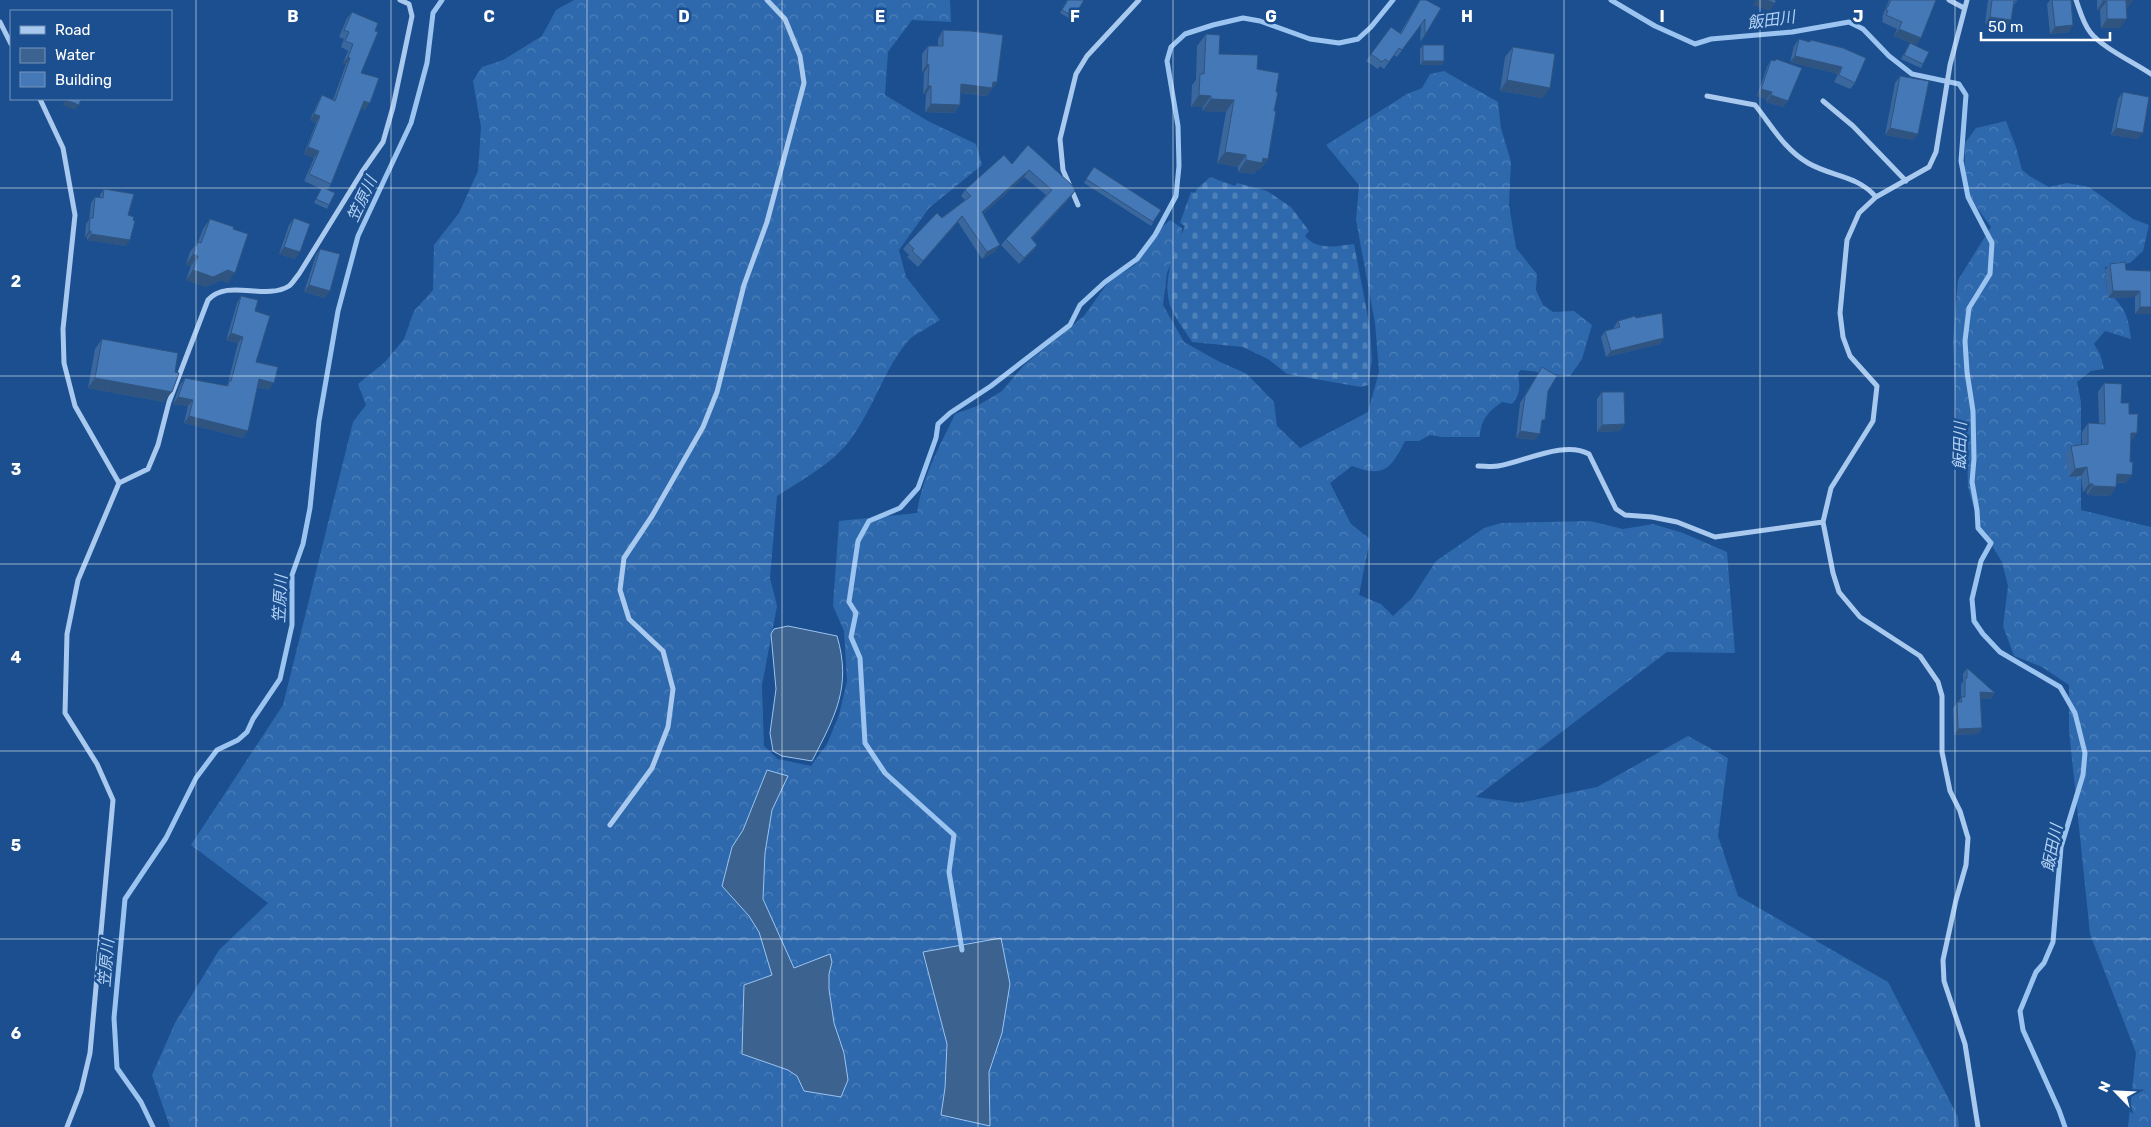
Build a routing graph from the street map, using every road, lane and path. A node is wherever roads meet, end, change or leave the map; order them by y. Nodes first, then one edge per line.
1 (400, 0) edge
2 (767, 0) edge
3 (1139, 0) edge
4 (1949, 0) edge
5 (1967, 0) edge
6 (2076, 0) edge
7 (1964, 8) junction
8 (0, 22) edge
9 (10, 42) edge
10 (2151, 74) edge
11 (1707, 96) dead end
12 (40, 100) edge
13 (1823, 102) dead end
14 (1906, 181) junction
15 (1876, 197) junction
16 (1078, 205) dead end
17 (1478, 466) dead end
18 (119, 483) junction
19 (1823, 522) junction
20 (610, 825) dead end
21 (67, 1127) edge
22 (1978, 1127) edge

1 - 18 street
2 - 20 street
3 - 16 street
4 - 7 street
5 - 7 street
6 - 10 street
7 - 14 street
8 - 9 street
11 - 15 street
12 - 18 street
13 - 14 street
14 - 15 street
15 - 19 street
17 - 19 street
18 - 21 street
19 - 22 street

